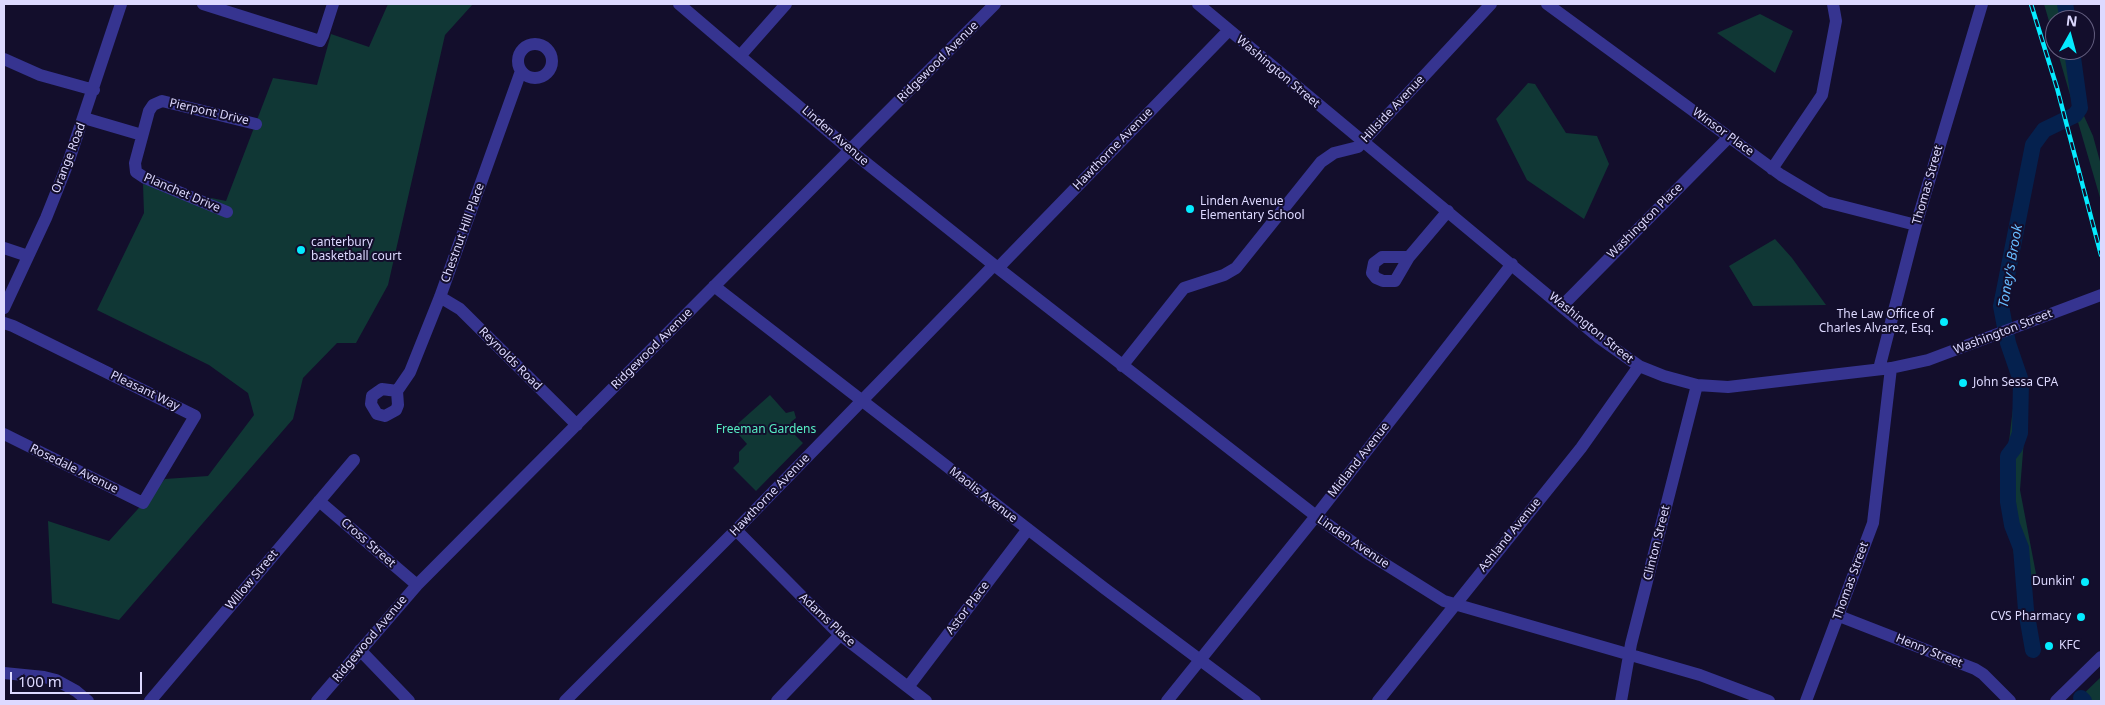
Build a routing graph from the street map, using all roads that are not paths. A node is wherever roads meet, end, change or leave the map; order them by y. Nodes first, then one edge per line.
1 (121, 4) edge
2 (203, 4) edge
3 (333, 4) edge
4 (679, 4) edge
5 (786, 4) edge
6 (995, 4) edge
7 (1198, 4) edge
8 (1491, 4) edge
9 (1547, 4) edge
10 (1834, 4) edge
11 (1982, 4) edge
12 (1228, 30) junction
13 (740, 56) junction
14 (4, 59) edge
15 (521, 71) dead end
16 (94, 90) junction
17 (84, 118) junction
18 (256, 124) dead end
19 (142, 135) junction
20 (1728, 137) junction
21 (1364, 142) junction
22 (850, 150) junction
23 (1772, 169) junction
24 (1448, 211) junction
25 (227, 212) dead end
26 (1916, 225) junction
27 (4, 248) edge
28 (28, 256) junction
29 (1410, 258) dead end
30 (1512, 264) junction
31 (996, 266) junction
32 (714, 286) junction
33 (2101, 295) edge
34 (440, 297) junction
35 (1562, 306) junction
36 (4, 308) edge
37 (4, 323) edge
38 (1122, 366) junction
39 (1639, 366) junction
40 (1885, 368) junction
41 (1697, 385) junction
42 (397, 390) dead end
43 (862, 400) junction
44 (577, 425) junction
45 (4, 434) edge
46 (354, 460) dead end
47 (319, 501) junction
48 (144, 503) joint
49 (1316, 516) junction
50 (1028, 529) junction
51 (736, 530) junction
52 (417, 585) junction
53 (1454, 604) junction
54 (1839, 616) junction
55 (840, 635) junction
56 (360, 650) junction
57 (1629, 655) junction
58 (2101, 657) edge
59 (1199, 660) junction
60 (4, 673) edge
61 (908, 687) junction
62 (88, 701) edge
63 (150, 701) edge
64 (317, 701) edge
65 (409, 701) edge
66 (565, 701) edge
67 (777, 701) edge
68 (926, 701) edge
69 (1167, 701) edge
70 (1255, 701) edge
71 (1378, 701) edge
72 (1621, 701) edge
73 (1769, 701) edge
74 (1806, 701) edge
75 (2010, 701) edge
76 (2056, 701) edge

1 - 16 street, Orange Road
2 - 3 street
4 - 13 street, Linden Avenue
5 - 13 street
6 - 22 street, Ridgewood Avenue
7 - 12 street, Washington Street
8 - 21 street, Hillside Avenue
9 - 20 street, Winsor Place
10 - 23 street
11 - 26 street, Thomas Street
12 - 21 street, Washington Street
12 - 31 street, Hawthorne Avenue
13 - 22 street, Linden Avenue
14 - 16 street
15 - 34 street, Chestnut Hill Place
16 - 17 street, Orange Road
17 - 19 street
17 - 28 street, Orange Road
18 - 19 street, Pierpont Drive
19 - 25 street, Planchet Drive
20 - 23 street, Winsor Place
20 - 35 street, Washington Place
21 - 24 street, Washington Street
21 - 38 street, Hillside Avenue
22 - 31 street, Linden Avenue
22 - 32 street, Ridgewood Avenue
23 - 26 street, Winsor Place
24 - 29 street
24 - 30 street, Washington Street
26 - 40 street, Thomas Street
27 - 28 street
28 - 36 street, Orange Road
30 - 35 street, Washington Street
30 - 49 street, Midland Avenue
31 - 38 street, Linden Avenue
31 - 43 street, Hawthorne Avenue
32 - 43 street, Maolis Avenue
32 - 44 street, Ridgewood Avenue
33 - 40 street, Washington Street
34 - 42 street, Chestnut Hill Place
34 - 44 street, Reynolds Road
35 - 39 street, Washington Street
37 - 48 street, Pleasant Way
38 - 49 street, Linden Avenue
39 - 41 street, Washington Street
39 - 53 street, Ashland Avenue
40 - 41 street, Washington Street
40 - 54 street, Thomas Street
41 - 57 street, Clinton Street
43 - 50 street, Maolis Avenue
43 - 51 street, Hawthorne Avenue
44 - 52 street, Ridgewood Avenue
45 - 48 street, Rosedale Avenue
46 - 47 street, Willow Street
47 - 52 street, Cross Street
47 - 63 street, Willow Street
49 - 53 street, Linden Avenue
49 - 59 street, Midland Avenue
50 - 59 street, Maolis Avenue
50 - 61 street, Astor Place
51 - 55 street, Adams Place
51 - 66 street, Hawthorne Avenue
52 - 56 street, Ridgewood Avenue
53 - 57 street, Linden Avenue
53 - 71 street, Ashland Avenue
54 - 74 street, Thomas Street
54 - 75 street, Henry Street
55 - 61 street, Adams Place
55 - 67 street
56 - 64 street, Ridgewood Avenue
56 - 65 street
57 - 72 street, Clinton Street
57 - 73 street, Linden Avenue
58 - 76 street
59 - 69 street, Midland Avenue
59 - 70 street, Maolis Avenue
60 - 62 street
61 - 68 street, Adams Place

